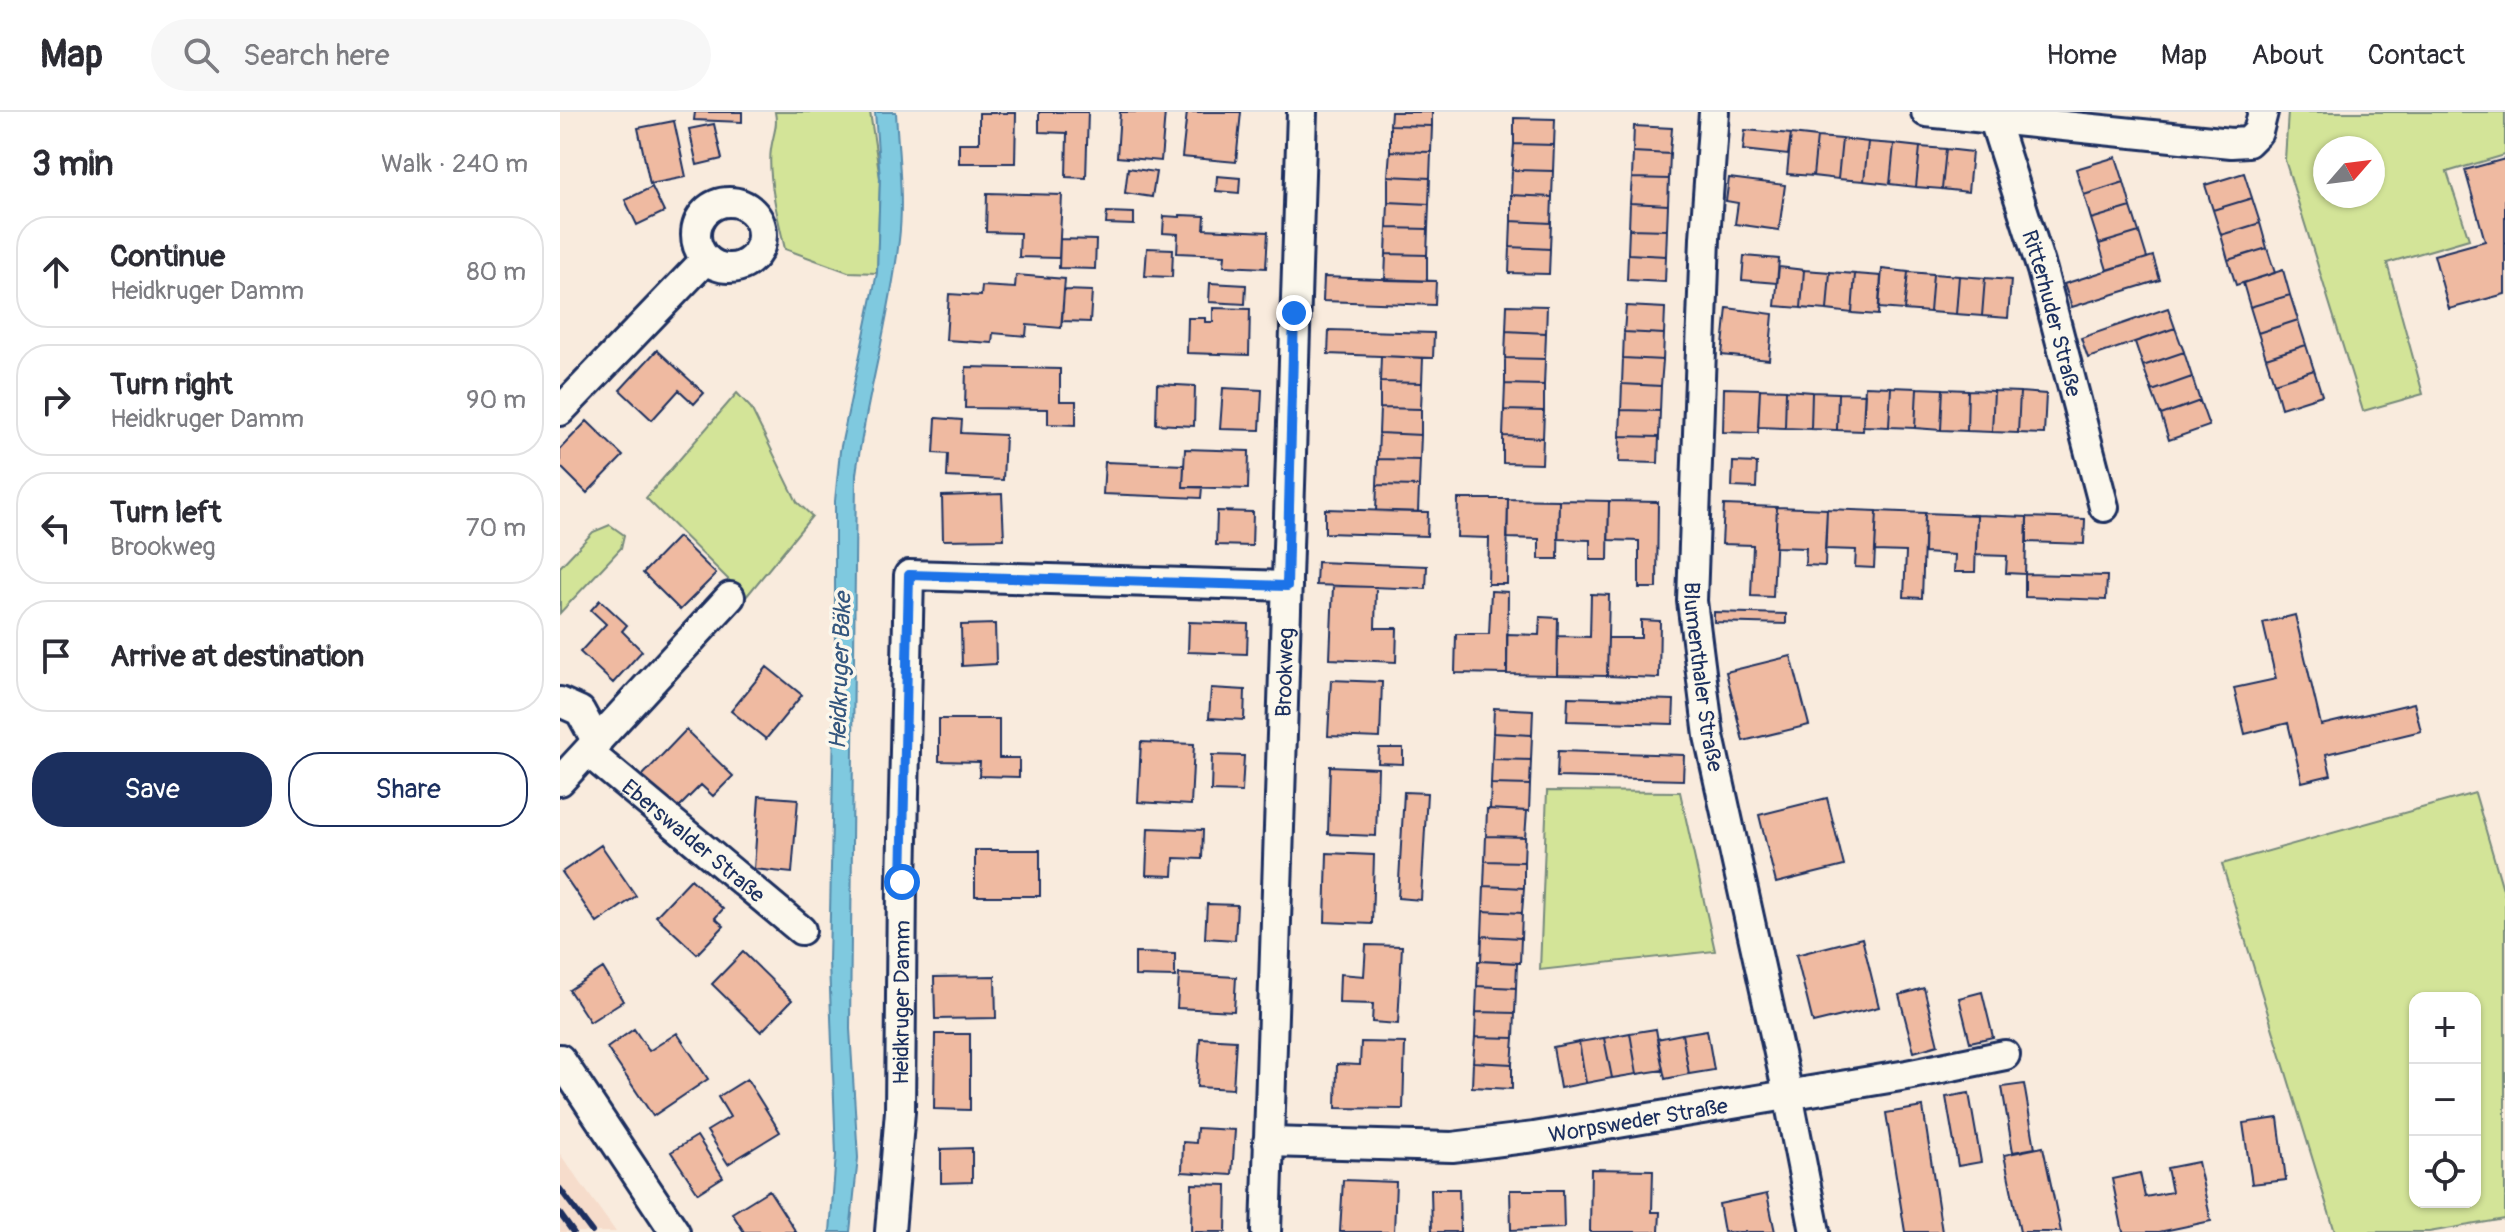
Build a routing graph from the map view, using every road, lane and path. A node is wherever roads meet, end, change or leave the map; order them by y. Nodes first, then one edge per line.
1 (1302, 112) edge
2 (1714, 112) edge
3 (1926, 112) edge
4 (2263, 112) edge
5 (1995, 116) edge
6 (706, 259) dead end
7 (560, 411) edge
8 (2104, 507) dead end
9 (1287, 586) junction
10 (730, 597) dead end
11 (560, 702) edge
12 (575, 763) edge
13 (801, 930) dead end
14 (2005, 1055) dead end
15 (560, 1059) edge
16 (1788, 1094) junction
17 (1268, 1142) junction
18 (675, 1232) edge
19 (890, 1232) edge
20 (1266, 1232) edge
21 (1815, 1232) edge

1 - 9 street, Brookweg
2 - 16 street, Blumenthaler Straße
3 - 5 street
4 - 5 street
5 - 8 street, Ritterhuder Straße
6 - 7 street
9 - 17 street, Brookweg
9 - 19 street, Heidkruger Damm
10 - 12 street
11 - 12 street, Eberswalder Straße
12 - 13 street, Eberswalder Straße
14 - 16 street, Worpsweder Straße
15 - 18 street
16 - 17 street, Worpsweder Straße
16 - 21 street, Blumenthaler Straße
17 - 20 street, Brookweg

